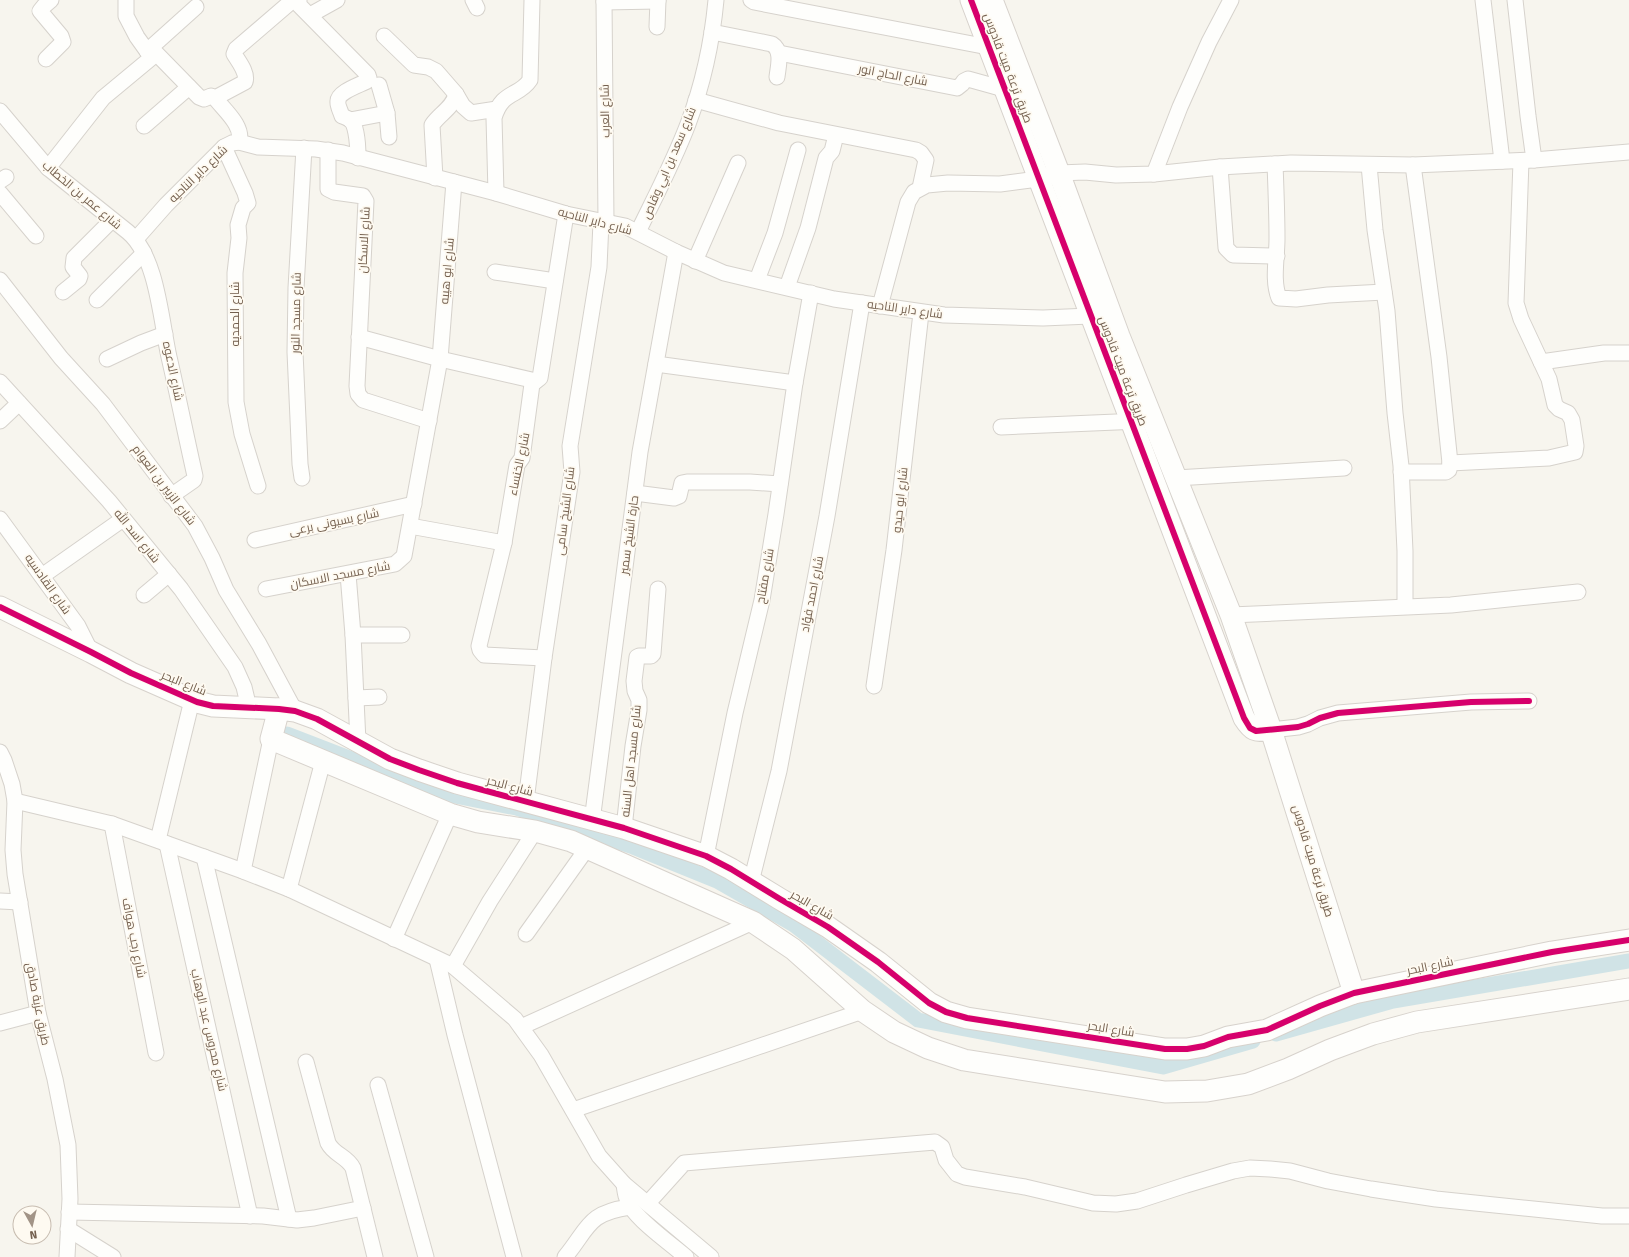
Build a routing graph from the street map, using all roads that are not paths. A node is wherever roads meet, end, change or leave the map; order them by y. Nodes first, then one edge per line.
1 (51, 0) edge
2 (126, 0) edge
3 (296, 0) edge
4 (337, 0) edge
5 (532, 0) edge
6 (716, 0) edge
7 (751, 0) edge
8 (970, 0) edge
9 (992, 0) edge
10 (1231, 0) edge
11 (1483, 0) edge
12 (1515, 0) edge
13 (604, 1) edge
14 (658, 1) edge
15 (196, 7) dead end
16 (310, 15) junction
17 (657, 27) dead end
18 (712, 32) junction
19 (384, 36) dead end
20 (988, 47) junction
21 (152, 53) junction
22 (779, 53) junction
23 (46, 59) dead end
24 (778, 78) dead end
25 (379, 85) dead end
26 (189, 87) junction
27 (1004, 89) junction
28 (456, 94) junction
29 (215, 98) junction
30 (696, 100) junction
31 (497, 109) junction
32 (387, 113) junction
33 (1, 116) edge
34 (350, 120) junction
35 (144, 126) dead end
36 (836, 135) junction
37 (389, 137) dead end
38 (239, 142) junction
39 (224, 147) junction
40 (304, 148) junction
41 (328, 150) junction
42 (798, 150) dead end
43 (1629, 152) edge
44 (358, 158) junction
45 (1528, 161) junction
46 (1502, 162) junction
47 (738, 163) dead end
48 (1275, 164) junction
49 (1370, 165) junction
50 (1413, 165) junction
51 (1220, 167) junction
52 (48, 168) junction
53 (1059, 173) junction
54 (1154, 174) junction
55 (435, 178) junction
56 (1038, 179) junction
57 (454, 182) junction
58 (920, 188) junction
59 (0, 193) edge
60 (496, 193) junction
61 (566, 214) junction
62 (112, 220) junction
63 (604, 222) junction
64 (638, 232) junction
65 (36, 236) dead end
66 (136, 239) junction
67 (676, 252) junction
68 (144, 253) junction
69 (1276, 256) junction
70 (695, 261) junction
71 (495, 272) dead end
72 (0, 280) edge
73 (757, 280) junction
74 (555, 281) junction
75 (787, 287) junction
76 (63, 292) dead end
77 (1384, 292) junction
78 (810, 293) junction
79 (97, 300) dead end
80 (862, 303) junction
81 (880, 306) junction
82 (921, 313) junction
83 (1090, 316) junction
84 (165, 334) junction
85 (359, 337) junction
86 (1109, 338) junction
87 (1629, 353) edge
88 (107, 359) dead end
89 (440, 359) junction
90 (1540, 362) junction
91 (656, 364) junction
92 (536, 381) junction
93 (0, 382) edge
94 (795, 383) junction
95 (19, 403) junction
96 (0, 420) edge
97 (429, 420) junction
98 (1153, 421) junction
99 (1131, 422) junction
100 (1001, 427) dead end
101 (1450, 463) junction
102 (1344, 468) dead end
103 (1401, 472) junction
104 (302, 478) dead end
105 (1176, 478) junction
106 (780, 484) junction
107 (258, 486) dead end
108 (635, 493) junction
109 (171, 496) junction
110 (414, 504) junction
111 (0, 519) edge
112 (123, 519) junction
113 (410, 526) junction
114 (255, 540) dead end
115 (504, 543) junction
116 (169, 574) junction
117 (348, 574) junction
118 (42, 576) junction
119 (266, 589) dead end
120 (658, 589) dead end
121 (1578, 592) dead end
122 (144, 595) dead end
123 (1405, 606) junction
124 (0, 607) edge
125 (1231, 615) junction
126 (353, 635) junction
127 (402, 635) dead end
128 (91, 652) junction
129 (544, 658) junction
130 (874, 686) dead end
131 (379, 697) dead end
132 (356, 698) junction
133 (192, 700) junction
134 (1529, 701) dead end
135 (248, 708) junction
136 (287, 710) junction
137 (1271, 730) junction
138 (271, 739) junction
139 (358, 742) junction
140 (0, 752) edge
141 (323, 761) junction
142 (413, 784) junction
143 (15, 801) junction
144 (526, 801) junction
145 (450, 814) junction
146 (592, 820) junction
147 (112, 824) junction
148 (624, 828) junction
149 (535, 831) junction
150 (162, 842) junction
151 (588, 847) junction
152 (706, 856) junction
153 (204, 857) junction
154 (243, 871) junction
155 (751, 882) junction
156 (289, 889) junction
157 (0, 901) edge
158 (20, 902) junction
159 (753, 922) junction
160 (526, 934) dead end
161 (394, 939) junction
162 (1629, 940) edge
163 (437, 959) junction
164 (453, 966) junction
165 (1629, 988) edge
166 (1354, 993) junction
167 (863, 1011) junction
168 (38, 1013) junction
169 (0, 1023) edge
170 (521, 1027) junction
171 (156, 1053) dead end
172 (306, 1062) dead end
173 (378, 1085) dead end
174 (573, 1110) junction
175 (624, 1184) junction
176 (648, 1203) junction
177 (630, 1207) junction
178 (363, 1208) junction
179 (69, 1212) junction
180 (250, 1216) junction
181 (1629, 1216) edge
182 (289, 1219) junction
183 (68, 1229) junction
184 (67, 1257) edge
185 (113, 1257) edge
186 (375, 1257) edge
187 (426, 1257) edge
188 (514, 1257) edge
189 (566, 1257) edge
190 (686, 1257) edge
191 (711, 1257) edge

1 - 23 street
2 - 21 street
3 - 16 street
3 - 29 street
4 - 16 street
5 - 31 street
6 - 18 street, شارع سعد بن ابي وقاص
7 - 20 street
8 - 20 street, طريق ترعة ميت قادوس
9 - 53 street, طريق ترعة ميت قادوس
10 - 54 street
11 - 46 street
12 - 45 street
13 - 14 street
13 - 63 street, شارع العرب
14 - 17 street
15 - 21 street
16 - 34 street
18 - 22 street, شارع الحاج انور
18 - 30 street, شارع سعد بن ابي وقاص
19 - 28 street
20 - 27 street, طريق ترعة ميت قادوس
21 - 26 street
21 - 52 street
22 - 24 street
22 - 27 street, شارع الحاج انور
25 - 32 street
26 - 29 street
26 - 35 street
27 - 56 street, طريق ترعة ميت قادوس
28 - 31 street
28 - 55 street
29 - 38 street
30 - 36 street
30 - 64 street, شارع سعد بن ابي وقاص
31 - 60 street
32 - 34 street
32 - 37 street
33 - 52 street, شارع عمر بن الخطاب
34 - 44 street
36 - 58 street
36 - 75 street
38 - 39 street, شارع داير الناحيه
38 - 40 street, شارع داير الناحيه
39 - 66 street, شارع داير الناحيه
39 - 107 street, شارع الحمديه
40 - 41 street, شارع داير الناحيه
40 - 104 street, شارع مسجد النور
41 - 44 street, شارع داير الناحيه
41 - 85 street, شارع الاسكان
42 - 73 street
43 - 45 street
44 - 55 street, شارع داير الناحيه
45 - 46 street
45 - 90 street
46 - 50 street
47 - 70 street
48 - 49 street
48 - 51 street
48 - 69 street
49 - 50 street
49 - 77 street
50 - 101 street
51 - 54 street
51 - 69 street
52 - 62 street, شارع عمر بن الخطاب
53 - 54 street
53 - 56 street
53 - 86 street, طريق ترعة ميت قادوس
55 - 57 street, شارع داير الناحيه
56 - 58 street
56 - 83 street, طريق ترعة ميت قادوس
57 - 60 street, شارع داير الناحيه
57 - 89 street, شارع ابو هيبه
58 - 81 street
59 - 65 street
60 - 61 street, شارع داير الناحيه
61 - 63 street, شارع داير الناحيه
61 - 74 street, شارع الخنساء
62 - 66 street, شارع عمر بن الخطاب
62 - 76 street
63 - 64 street, شارع داير الناحيه
63 - 129 street, شارع الشيخ سامى
64 - 67 street, شارع داير الناحيه
66 - 68 street, شارع الدعوه
67 - 70 street, شارع داير الناحيه
67 - 91 street, حارة الشيخ سمير
68 - 79 street
68 - 84 street, شارع الدعوه
69 - 77 street
70 - 73 street, شارع داير الناحيه
71 - 74 street
72 - 109 street, شارع الزبير بن العوام
73 - 75 street, شارع داير الناحيه
74 - 92 street, شارع الخنساء
75 - 78 street, شارع داير الناحيه
77 - 103 street
78 - 80 street, شارع داير الناحيه
78 - 94 street, شارع مفتاح
80 - 81 street, شارع داير الناحيه
80 - 155 street, شارع احمد فؤاد
81 - 82 street, شارع داير الناحيه
82 - 83 street, شارع داير الناحيه
82 - 130 street, شارع ابو حيدو
83 - 86 street, طريق ترعة ميت قادوس
84 - 88 street
84 - 109 street, شارع الدعوه
85 - 89 street
85 - 97 street, شارع الاسكان
86 - 98 street, طريق ترعة ميت قادوس
86 - 99 street, طريق ترعة ميت قادوس
87 - 90 street
89 - 92 street
89 - 97 street
90 - 101 street
91 - 94 street
91 - 108 street, حارة الشيخ سمير
92 - 115 street, شارع الخنساء
93 - 95 street, شارع اسد الله
94 - 106 street, شارع مفتاح
95 - 96 street
95 - 112 street, شارع اسد الله
97 - 110 street
98 - 99 street
98 - 105 street, طريق ترعة ميت قادوس
99 - 100 street
99 - 137 street, طريق ترعة ميت قادوس
101 - 103 street
102 - 105 street
103 - 123 street
105 - 125 street, طريق ترعة ميت قادوس
106 - 108 street
106 - 152 street, شارع مفتاح
108 - 146 street, حارة الشيخ سمير
109 - 136 street, شارع الزبير بن العوام
110 - 113 street
110 - 114 street, شارع بسيونى برعى
111 - 118 street, شارع القادسيه
112 - 116 street, شارع اسد الله
112 - 118 street
113 - 115 street
113 - 117 street, شارع مسجد الاسكان
115 - 129 street, شارع الخنساء
116 - 122 street
116 - 135 street, شارع اسد الله
117 - 119 street, شارع مسجد الاسكان
117 - 126 street
118 - 128 street, شارع القادسيه
120 - 148 street, شارع مسجد اهل السنه
121 - 123 street
123 - 125 street
124 - 128 street, شارع البحر
125 - 137 street, طريق ترعة ميت قادوس
126 - 127 street
126 - 132 street
128 - 133 street, شارع البحر
129 - 144 street, شارع الشيخ سامى
131 - 132 street
132 - 139 street
133 - 135 street, شارع البحر
133 - 150 street
134 - 137 street
135 - 136 street, شارع البحر
136 - 138 street
136 - 139 street, شارع البحر
137 - 166 street, طريق ترعة ميت قادوس
138 - 141 street, شارع البحر
138 - 154 street
139 - 142 street, شارع البحر
140 - 143 street, طريق عزبة صادق
141 - 142 street, شارع البحر
141 - 156 street
142 - 144 street, شارع البحر
142 - 145 street, شارع البحر
143 - 147 street
143 - 158 street, طريق عزبة صادق
144 - 146 street, شارع البحر
145 - 149 street, شارع البحر
145 - 161 street
146 - 148 street, شارع البحر
147 - 150 street
147 - 171 street, شارع رجب هواف
148 - 152 street, شارع البحر
149 - 151 street, شارع البحر
149 - 164 street
150 - 153 street
150 - 180 street, شارع محروس عبد الوهاب
151 - 159 street, شارع البحر
151 - 160 street
152 - 155 street, شارع البحر
153 - 154 street
153 - 182 street
154 - 156 street
155 - 166 street, شارع البحر
156 - 161 street
157 - 158 street
158 - 168 street, طريق عزبة صادق
159 - 167 street, شارع البحر
159 - 170 street
161 - 163 street
162 - 166 street, شارع البحر
163 - 164 street
163 - 188 street
164 - 170 street
165 - 167 street, شارع البحر
167 - 174 street
168 - 169 street
168 - 179 street, طريق عزبة صادق
170 - 174 street
172 - 178 street
173 - 187 street
174 - 175 street
175 - 176 street
175 - 177 street
176 - 181 street
176 - 191 street
177 - 189 street
177 - 190 street
178 - 182 street
178 - 186 street
179 - 180 street
179 - 183 street, طريق عزبة صادق
180 - 182 street
183 - 184 street, طريق عزبة صادق
183 - 185 street

